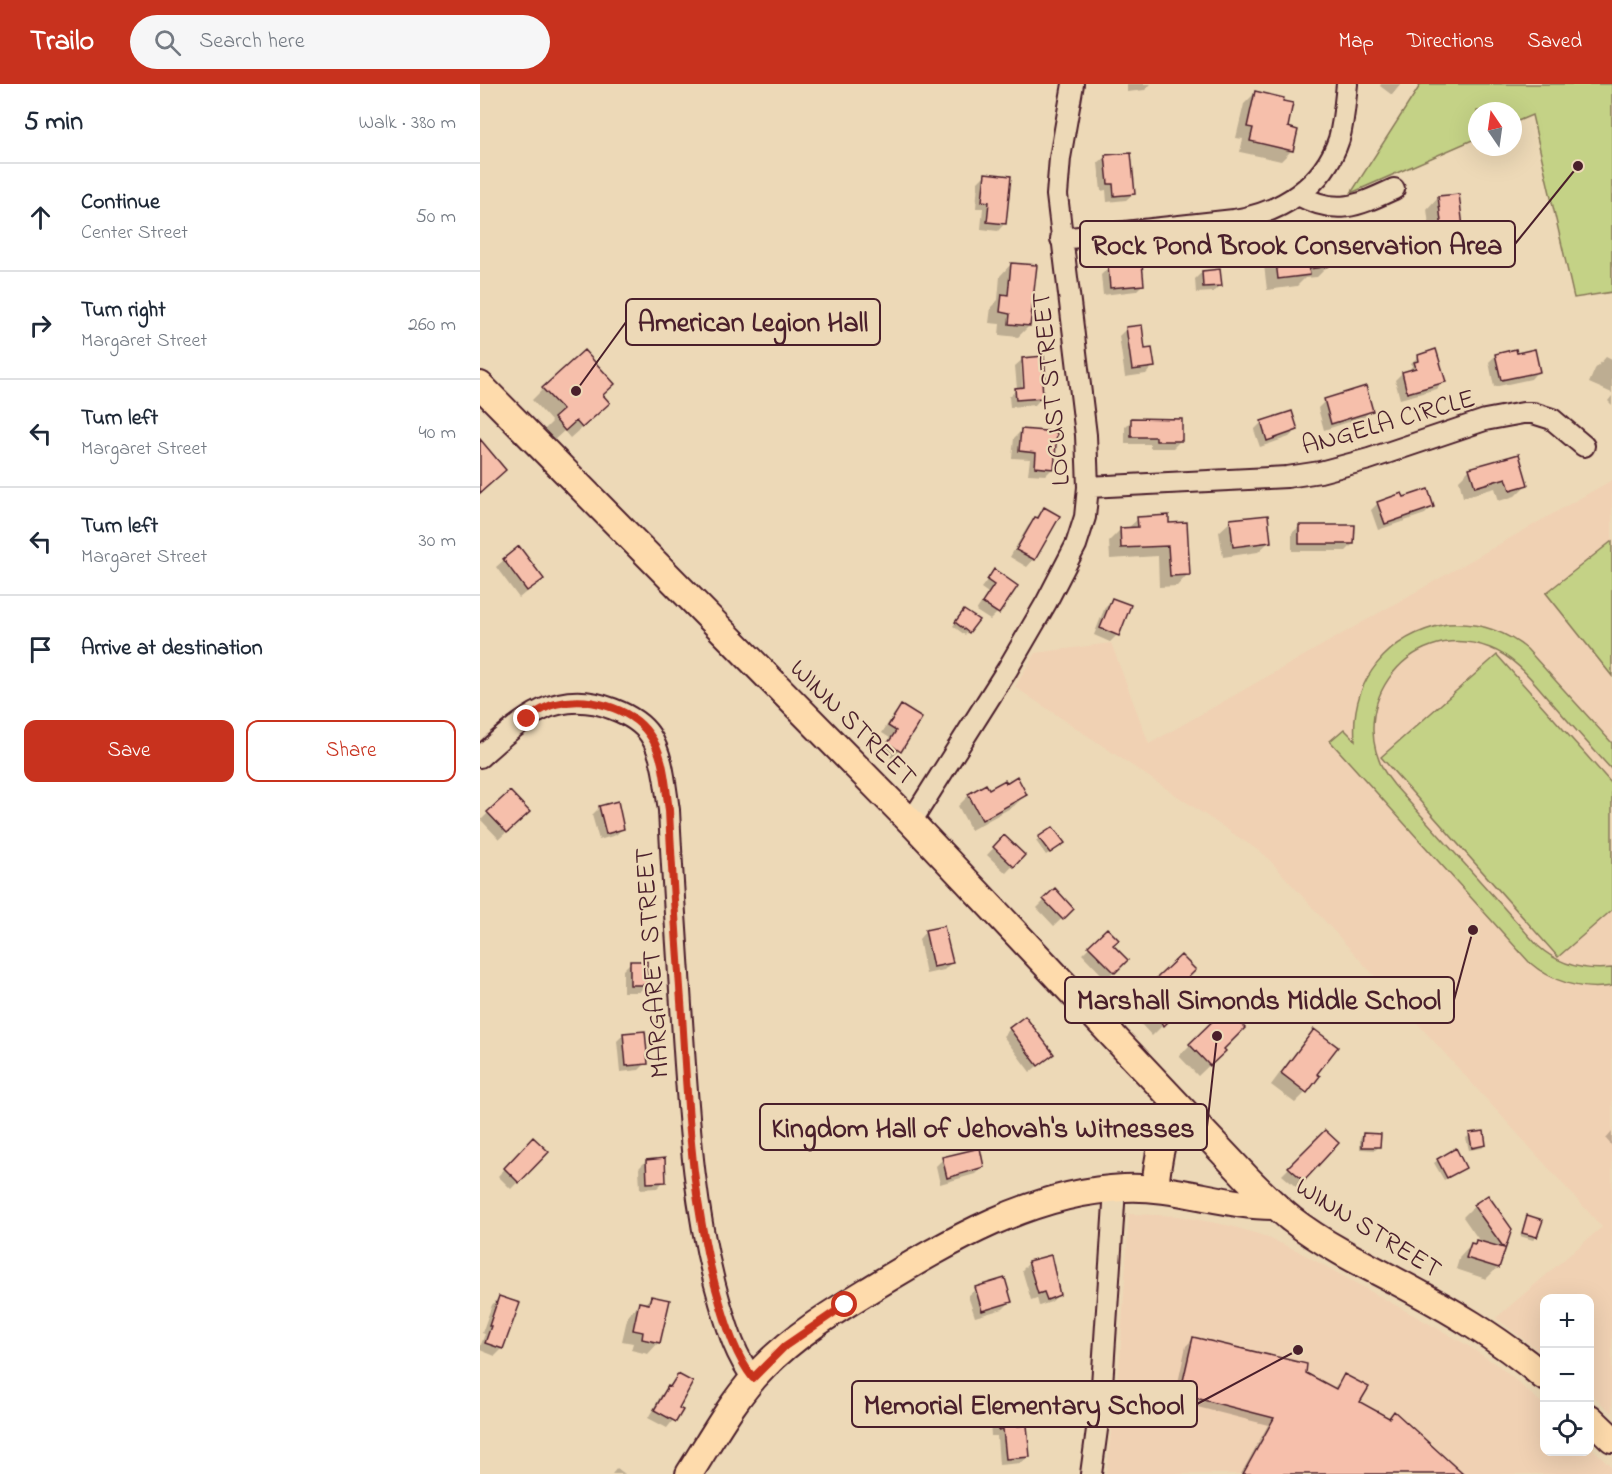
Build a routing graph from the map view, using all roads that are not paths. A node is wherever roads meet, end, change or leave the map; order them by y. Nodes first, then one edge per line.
1 (1073, 84) edge
2 (1347, 84) edge
3 (1394, 189) dead end
4 (1298, 195) junction
5 (1061, 239) junction
6 (480, 385) edge
7 (1584, 446) dead end
8 (1088, 487) junction
9 (480, 757) edge
10 (911, 822) junction
11 (1180, 1107) junction
12 (1114, 1189) junction
13 (1155, 1190) junction
14 (1276, 1206) junction
15 (1540, 1373) edge
16 (753, 1378) junction
17 (1594, 1422) edge
18 (1612, 1439) edge
19 (689, 1474) edge
20 (1090, 1474) edge

1 - 5 street, LOCUST STREET
2 - 4 street
3 - 4 street
4 - 5 street
5 - 8 street, LOCUST STREET
6 - 10 main road, WINN STREET
7 - 8 street, ANGELA CIRCLE
8 - 10 street, LOCUST STREET
9 - 16 street, MARGARET STREET
10 - 11 main road, WINN STREET
11 - 13 main road
11 - 14 main road, WINN STREET
12 - 13 main road
12 - 16 main road
12 - 20 street
13 - 14 main road
14 - 15 main road, WINN STREET
16 - 19 main road
17 - 18 main road

